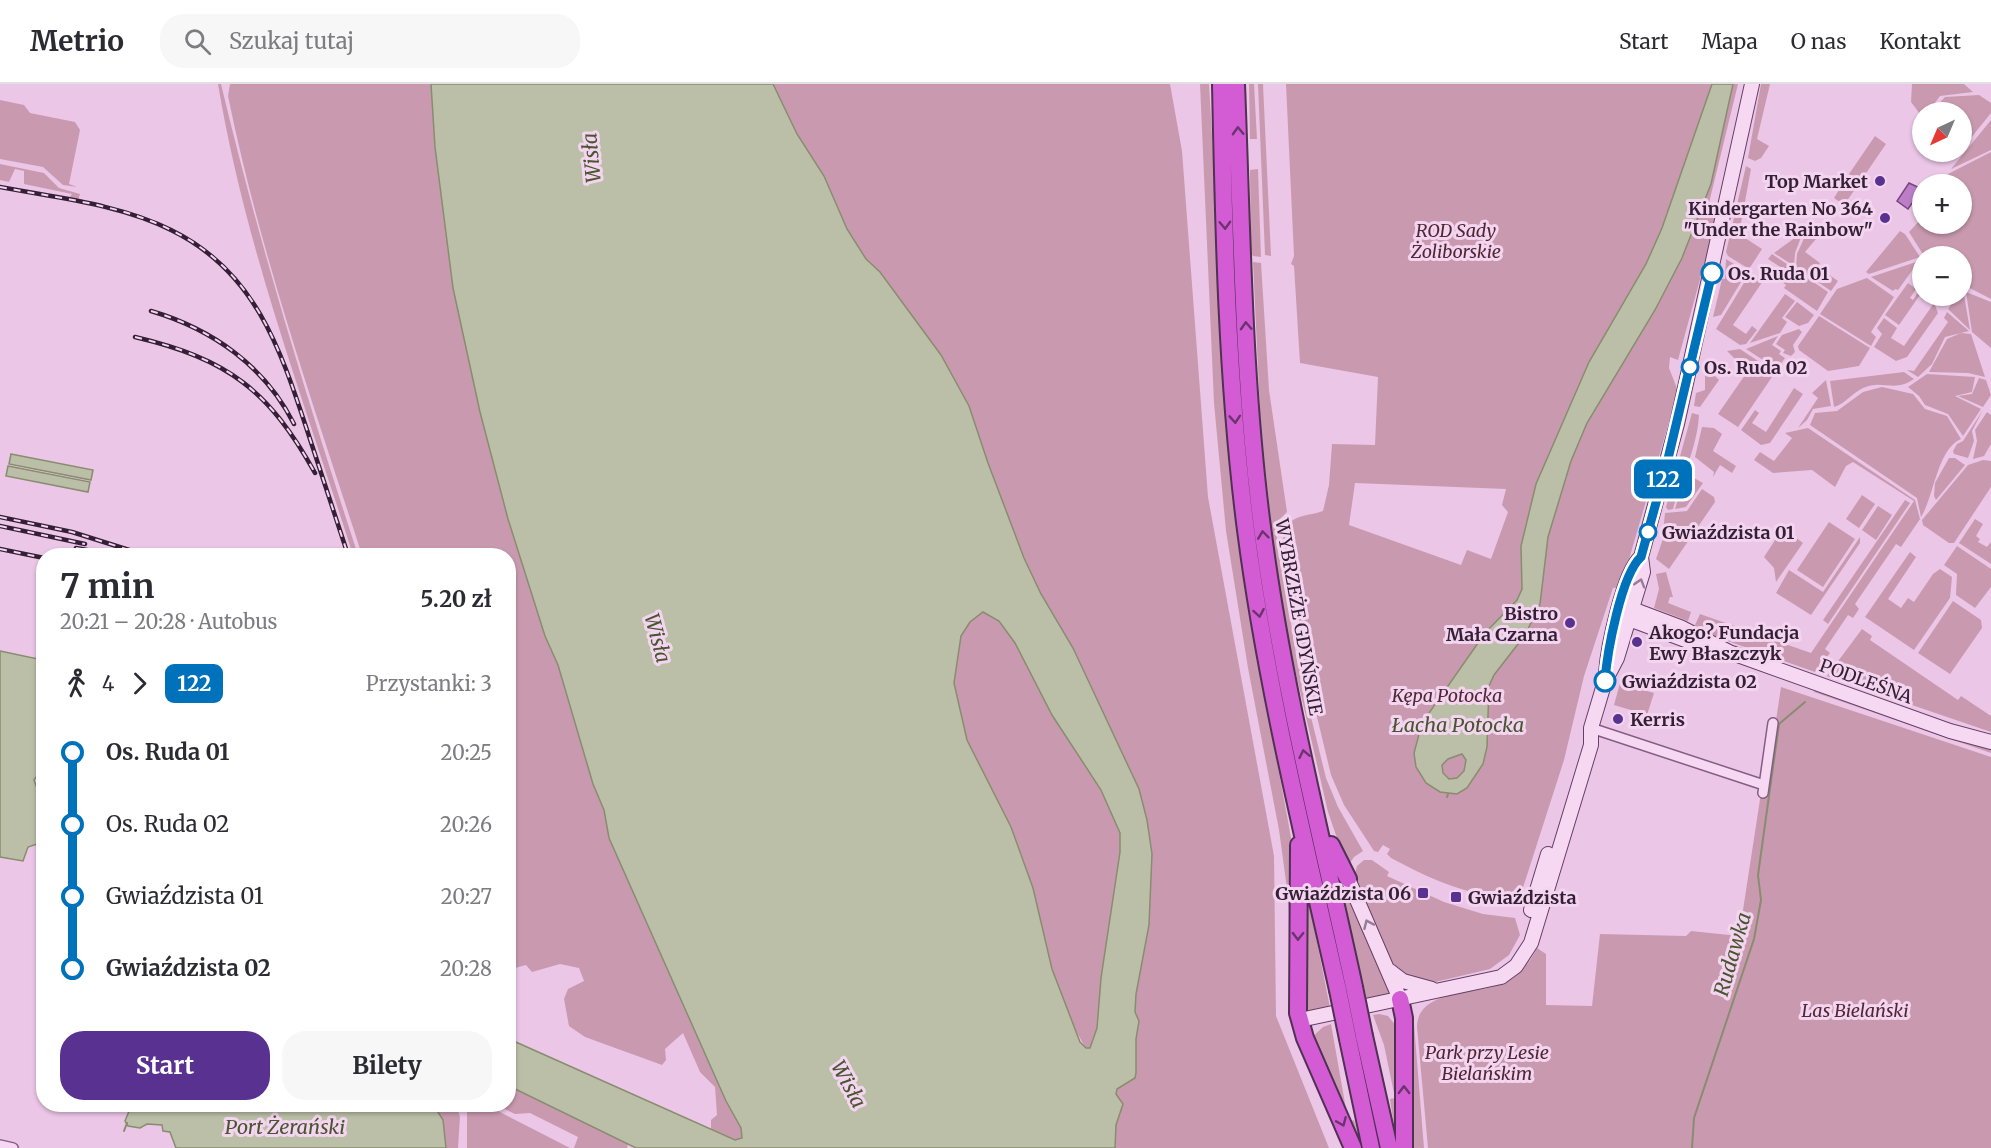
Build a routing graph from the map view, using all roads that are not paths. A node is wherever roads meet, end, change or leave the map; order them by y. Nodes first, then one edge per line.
1 (1214, 84) edge
2 (1221, 84) edge
3 (1236, 84) edge
4 (1752, 84) edge
5 (1223, 166) junction
6 (1627, 613) junction
7 (1773, 723) dead end
8 (1591, 728) junction
9 (1991, 742) edge
10 (1308, 813) junction
11 (1348, 879) joint
12 (1389, 970) junction
13 (1438, 990) junction
14 (1400, 999) junction
15 (1300, 1020) junction
16 (1356, 1037) junction
17 (0, 1145) edge
18 (13, 1148) edge
19 (1353, 1148) edge
20 (1371, 1148) edge
21 (1389, 1148) edge
22 (1404, 1148) edge

1 - 5 highway
2 - 5 highway, WYBRZEŻE GDYŃSKIE
10 -> 3 highway, WYBRZEŻE GDYŃSKIE
4 - 6 street
5 -> 10 highway, WYBRZEŻE GDYŃSKIE
6 - 8 street
6 - 9 street, PODLEŚNA
7 - 8 street
8 - 13 street
10 - 11 highway
10 -> 15 highway
10 - 16 highway, WYBRZEŻE GDYŃSKIE, bridge
12 -> 11 street
12 - 13 street
12 - 14 street
13 - 14 street
14 - 15 street
22 -> 14 highway
15 -> 19 highway
16 - 20 highway, WYBRZEŻE GDYŃSKIE
16 - 21 highway, WYBRZEŻE GDYŃSKIE
17 - 18 street

